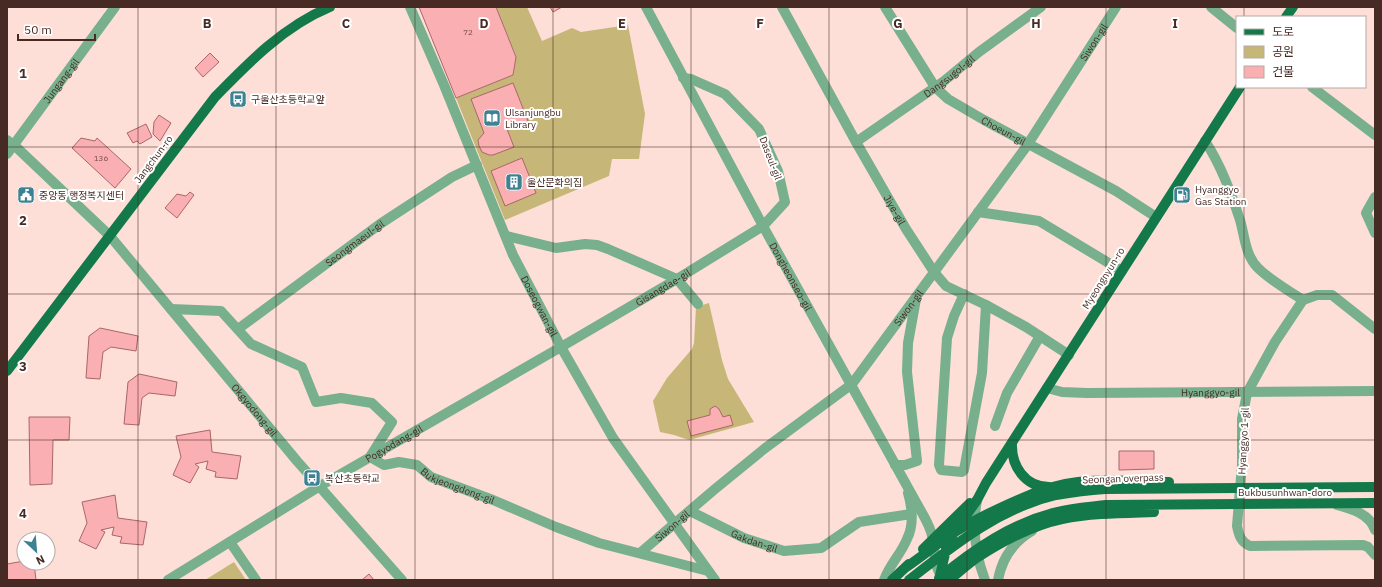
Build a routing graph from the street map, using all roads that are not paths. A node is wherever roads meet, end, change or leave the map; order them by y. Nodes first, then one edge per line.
1 (116, 7) edge
2 (410, 7) edge
3 (646, 7) edge
4 (782, 7) edge
5 (885, 7) edge
6 (1041, 7) edge
7 (1116, 7) edge
8 (1211, 7) edge
9 (1293, 7) edge
10 (322, 8) edge
11 (1287, 16) edge
12 (1236, 27) edge
13 (683, 78) junction
14 (935, 87) junction
15 (1239, 88) edge
16 (1313, 88) edge
17 (1375, 134) edge
18 (856, 142) junction
19 (1205, 142) junction
20 (10, 143) edge
21 (1028, 143) junction
22 (7, 154) edge
23 (477, 165) junction
24 (1375, 197) edge
25 (978, 212) junction
26 (1156, 217) junction
27 (763, 226) junction
28 (1375, 233) edge
29 (110, 236) junction
30 (506, 236) junction
31 (1122, 271) junction
32 (934, 272) junction
33 (677, 279) junction
34 (964, 294) junction
35 (916, 297) junction
36 (1303, 300) junction
37 (698, 304) dead end
38 (986, 306) junction
39 (171, 309) junction
40 (238, 329) junction
41 (1375, 329) edge
42 (1040, 336) junction
43 (561, 348) junction
44 (1069, 354) junction
45 (7, 371) edge
46 (852, 384) junction
47 (1047, 388) junction
48 (1375, 392) edge
49 (1247, 393) junction
50 (995, 426) dead end
51 (1012, 443) junction
52 (370, 457) junction
53 (895, 465) junction
54 (905, 483) junction
55 (986, 483) junction
56 (1195, 485) junction
57 (320, 486) junction
58 (1375, 486) edge
59 (1053, 487) junction
60 (977, 500) junction
61 (1375, 503) edge
62 (1331, 504) junction
63 (1194, 507) junction
64 (690, 511) junction
65 (912, 514) junction
66 (974, 521) junction
67 (674, 524) junction
68 (1043, 525) junction
69 (1375, 530) edge
70 (949, 531) junction
71 (933, 539) junction
72 (230, 542) junction
73 (640, 553) junction
74 (1375, 555) edge
75 (977, 557) junction
76 (905, 568) junction
77 (708, 571) junction
78 (942, 579) edge
79 (168, 580) edge
80 (256, 580) edge
81 (402, 580) edge
82 (715, 580) edge
83 (884, 580) edge
84 (892, 580) edge
85 (909, 580) edge
86 (985, 580) edge
87 (998, 580) edge

1 - 20 street, Jungang-gil
2 - 23 street, Doseogwan-gil
3 - 13 street, Dongheonseo-gil
4 - 18 street, Jiye-gil
5 - 14 street, Choeun-gil
6 - 14 street, Dangsugol-gil
7 - 21 street, Siwon-gil
8 - 12 street
9 - 11 main road
10 - 29 main road, Jangchun-ro
13 - 27 street, Dongheonseo-gil
13 - 27 street, Daseul-gil
14 - 18 street, Dangsugol-gil
14 - 21 street, Choeun-gil
15 - 19 main road, Myeongnyun-ro
16 - 17 street
18 - 32 street, Jiye-gil
19 - 26 main road, Myeongnyun-ro
19 - 36 street
20 - 22 street, Jungang-gil
20 - 29 street, Okgyodong-gil
21 - 25 street, Siwon-gil
21 - 26 street, Choeun-gil
23 - 30 street, Doseogwan-gil
23 - 40 street, Seongmaeul-gil
24 - 28 street
25 - 31 street
25 - 32 street, Siwon-gil
26 - 31 main road, Myeongnyun-ro
27 - 33 street, Gisangdae-gil
27 - 46 street, Dongheonseo-gil
29 - 39 street, Okgyodong-gil
29 - 45 main road, Jangchun-ro
30 - 33 street
30 - 43 street, Doseogwan-gil
31 - 44 main road, Myeongnyun-ro
32 - 34 street, Jiye-gil
32 - 35 street, Siwon-gil
33 - 37 street
33 - 43 street, Gisangdae-gil
34 - 38 street, Jiye-gil
34 - 38 street
35 - 46 street, Siwon-gil
35 - 53 street
36 - 41 street
36 - 49 street, Hyanggyo 1-gil
38 - 42 street, Jiye-gil
39 - 40 street
39 - 57 street, Okgyodong-gil
40 - 52 street
42 - 44 street, Jiye-gil
42 - 50 street
43 - 52 street, Pogyodang-gil
43 - 67 street, Doseogwan-gil
44 - 47 main road, Myeongnyun-ro
46 - 53 street, Dongheonseo-gil
46 - 64 street, Siwon-gil
47 - 49 street, Hyanggyo-gil
47 - 51 main road, Myeongnyun-ro
48 - 49 street, Hyanggyo-gil
49 - 74 street, Hyanggyo 1-gil
51 - 55 main road, Myeongnyun-ro
51 - 59 main road
52 - 57 street, Pogyodang-gil
52 - 73 street, Bukjeongdong-gil
53 - 54 street, Dongheonseo-gil
54 - 65 street
54 - 71 street, Dongheonseo-gil
55 - 60 main road
55 - 70 main road
56 - 58 main road, Bukbusunhwan-doro
56 - 59 main road
56 - 85 main road, Seongan overpass
57 - 72 street, Pogyodang-gil
57 - 81 street, Okgyodong-gil
59 - 66 main road
60 - 66 street
60 - 70 main road
61 - 62 main road, Bukbusunhwan-doro
62 - 63 main road, Bukbusunhwan-doro
62 - 69 street
63 - 68 main road
63 - 78 main road
64 - 65 street, Gakdan-gil
64 - 67 street, Siwon-gil
65 - 83 street
66 - 70 main road
66 - 75 street
67 - 73 street, Siwon-gil
67 - 77 street, Doseogwan-gil
68 - 75 main road
68 - 87 street
70 - 71 main road
70 - 71 street
70 - 78 main road
71 - 76 main road
71 - 78 street, Dongheonseo-gil
72 - 79 street, Pogyodang-gil
72 - 80 street
73 - 77 street, Bukjeongdong-gil
75 - 78 main road
75 - 86 street
76 - 78 street
76 - 84 main road
77 - 82 street, Doseogwan-gil

